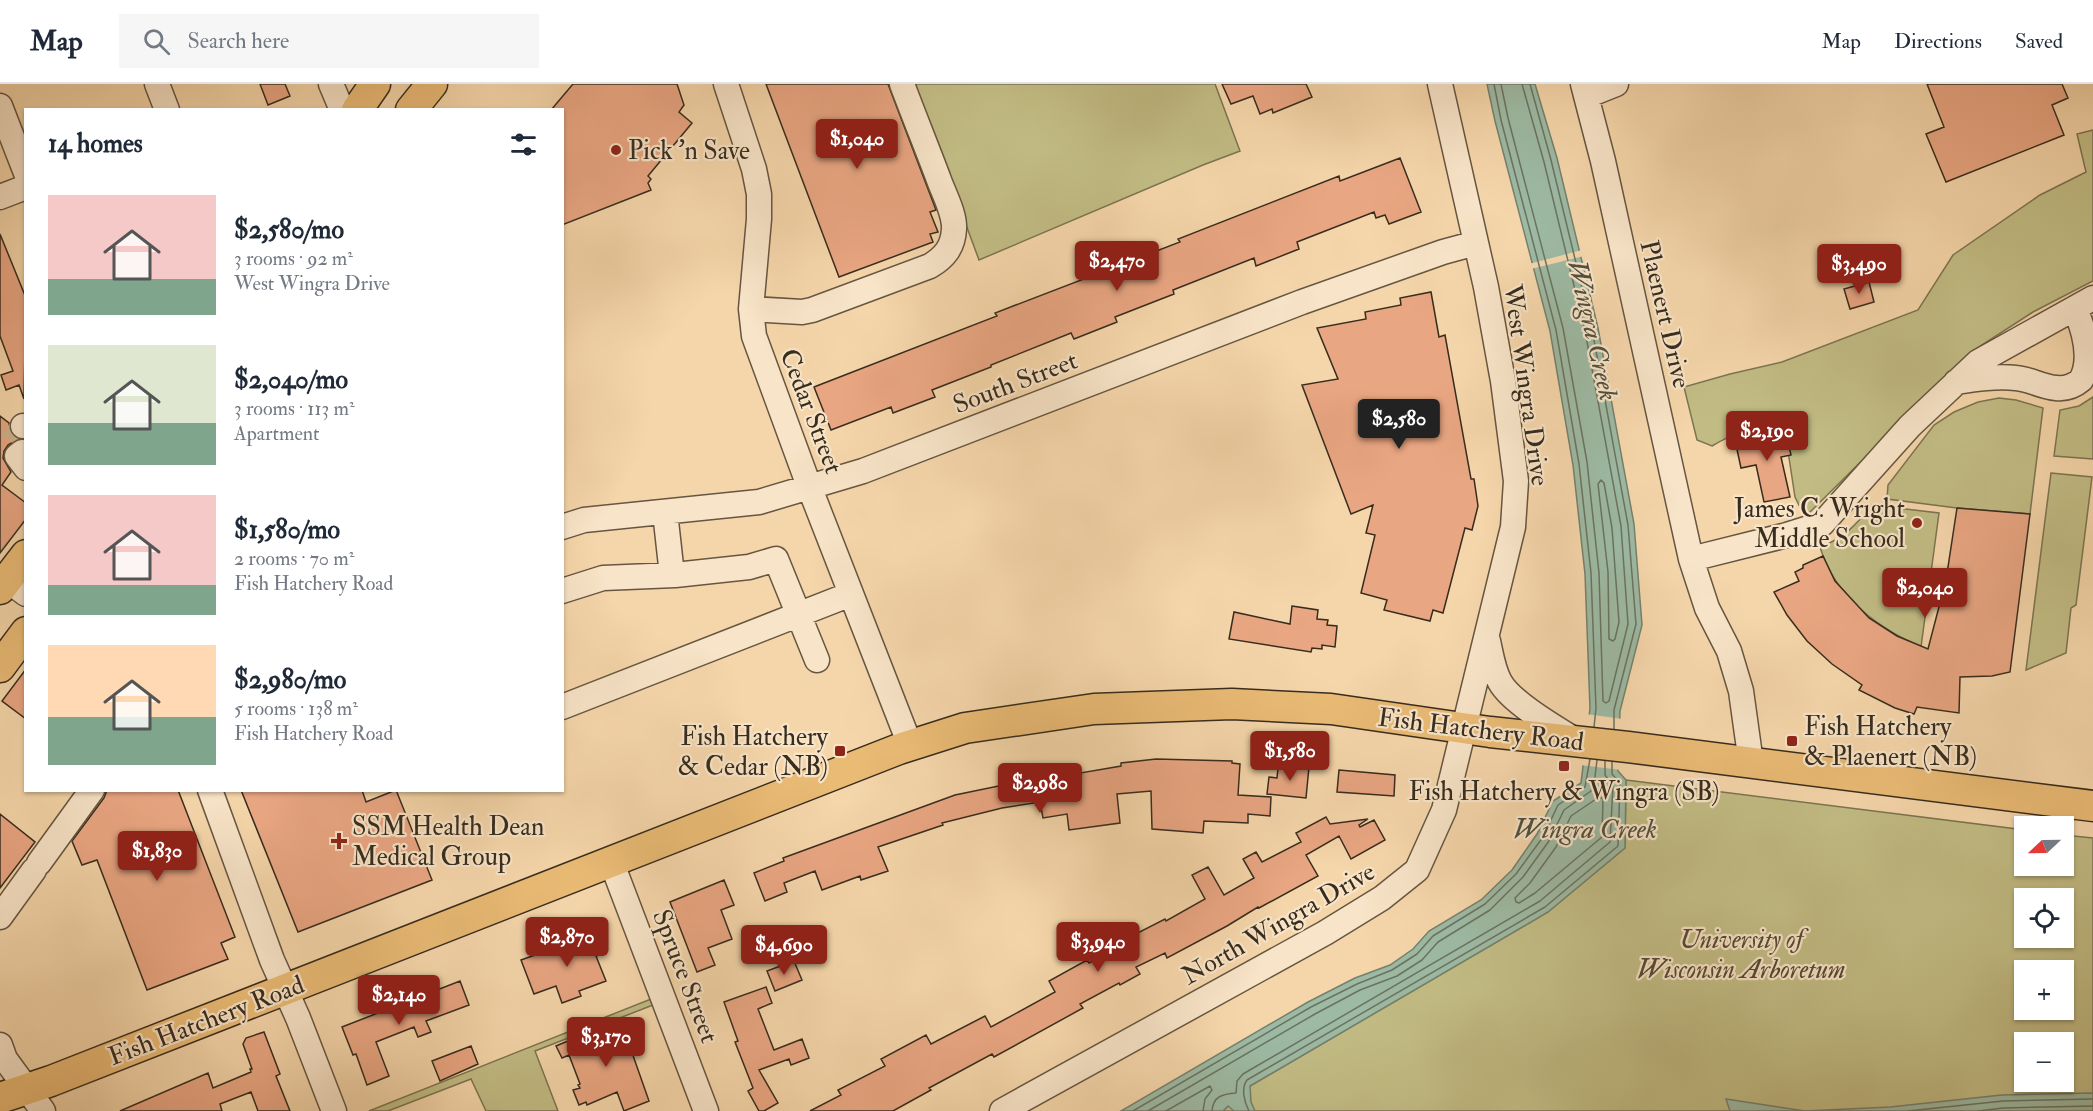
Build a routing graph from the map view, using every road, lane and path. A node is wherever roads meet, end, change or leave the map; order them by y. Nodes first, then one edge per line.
1 (157, 84) edge
2 (331, 84) edge
3 (375, 84) edge
4 (432, 84) edge
5 (726, 84) edge
6 (902, 84) edge
7 (1440, 84) edge
8 (1616, 84) edge
9 (1585, 90) edge
10 (0, 106) edge
11 (166, 108) edge
12 (341, 108) edge
13 (358, 108) edge
14 (413, 108) edge
15 (24, 168) edge
16 (24, 188) edge
17 (0, 197) edge
18 (1476, 243) junction
19 (2084, 303) edge
20 (751, 309) junction
21 (1956, 381) junction
22 (809, 486) junction
23 (665, 512) junction
24 (564, 526) edge
25 (24, 559) edge
26 (1690, 559) junction
27 (672, 575) junction
28 (11, 588) edge
29 (564, 590) edge
30 (851, 594) junction
31 (799, 615) junction
32 (24, 635) edge
33 (1487, 638) junction
34 (817, 660) dead end
35 (0, 667) edge
36 (564, 706) edge
37 (1465, 728) junction
38 (1575, 741) junction
39 (910, 745) junction
40 (1751, 763) junction
41 (91, 792) edge
42 (211, 792) edge
43 (2093, 806) edge
44 (611, 861) junction
45 (0, 917) edge
46 (286, 989) junction
47 (0, 1045) edge
48 (0, 1098) edge
49 (35, 1100) edge
50 (334, 1111) edge
51 (706, 1111) edge
52 (1002, 1111) edge

1 - 11 street
2 - 12 street
3 - 13 main road
4 - 14 main road
5 - 20 street, Cedar Street
6 - 20 street
7 - 18 street, West Wingra Drive
8 - 9 street
9 - 26 street, Plaenert Drive
10 - 15 street
16 - 17 street
18 - 22 street, South Street
18 - 33 street, West Wingra Drive
19 - 21 street
19 - 21 street
20 - 22 street, Cedar Street
21 - 26 street
22 - 23 street, South Street
22 - 30 street, Cedar Street
23 - 24 street, South Street
23 - 27 street
25 - 28 main road
26 - 40 street, Plaenert Drive
27 - 29 street
27 - 31 street
30 - 31 street
30 - 39 street, Cedar Street
31 - 34 street
31 - 36 street
32 - 35 main road
33 - 37 street, West Wingra Drive
33 - 38 street
37 - 38 main road, Fish Hatchery Road
37 - 39 main road, Fish Hatchery Road
37 - 52 street, North Wingra Drive
38 - 40 main road, Fish Hatchery Road
39 - 44 main road, Fish Hatchery Road
40 - 43 main road, Fish Hatchery Road
41 - 45 street
42 - 46 street
44 - 46 main road, Fish Hatchery Road
44 - 51 street, Spruce Street
46 - 49 main road, Fish Hatchery Road
46 - 50 street
47 - 49 street
48 - 49 main road, Fish Hatchery Road

